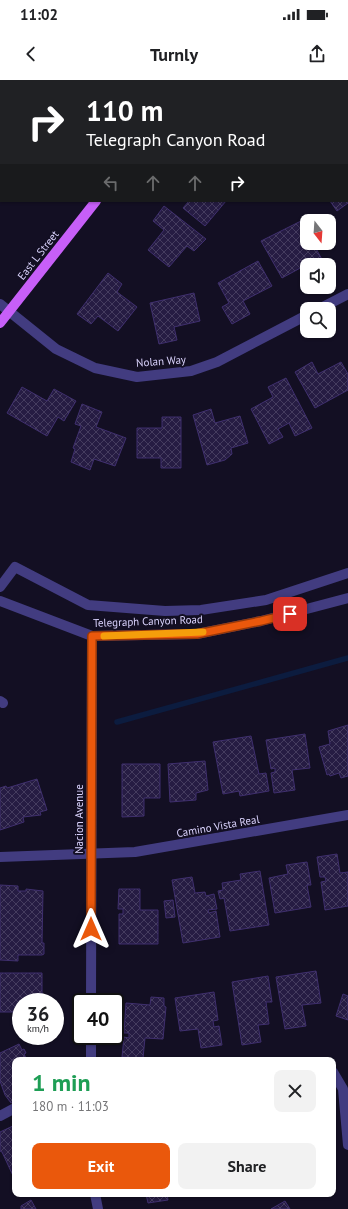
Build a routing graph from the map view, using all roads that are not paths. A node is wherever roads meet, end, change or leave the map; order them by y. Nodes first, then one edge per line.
1 (95, 202) edge
2 (348, 294) edge
3 (333, 302) edge
4 (0, 304) edge
5 (9, 311) junction
6 (300, 320) edge
7 (0, 323) edge
8 (348, 573) edge
9 (0, 587) edge
10 (348, 598) edge
11 (0, 601) edge
12 (92, 636) junction
13 (348, 815) edge
14 (91, 855) junction
15 (0, 857) edge
16 (91, 993) edge
17 (91, 1045) edge
18 (91, 1057) edge
19 (336, 1077) edge
20 (12, 1110) edge
21 (0, 1116) edge
22 (348, 1145) edge
23 (96, 1197) edge
24 (98, 1209) edge

1 - 5 main road, East L Street
2 - 3 street
4 - 5 street, Nolan Way
5 - 6 street, Nolan Way
5 - 7 main road, East L Street
8 - 9 street
10 - 12 street, Telegraph Canyon Road
11 - 12 street, Telegraph Canyon Road
12 - 14 street, Nacion Avenue
13 - 14 street, Camino Vista Real
14 - 15 street, Camino Vista Real
14 - 16 street, Nacion Avenue
17 - 18 street
19 - 22 street
20 - 21 street
23 - 24 street

